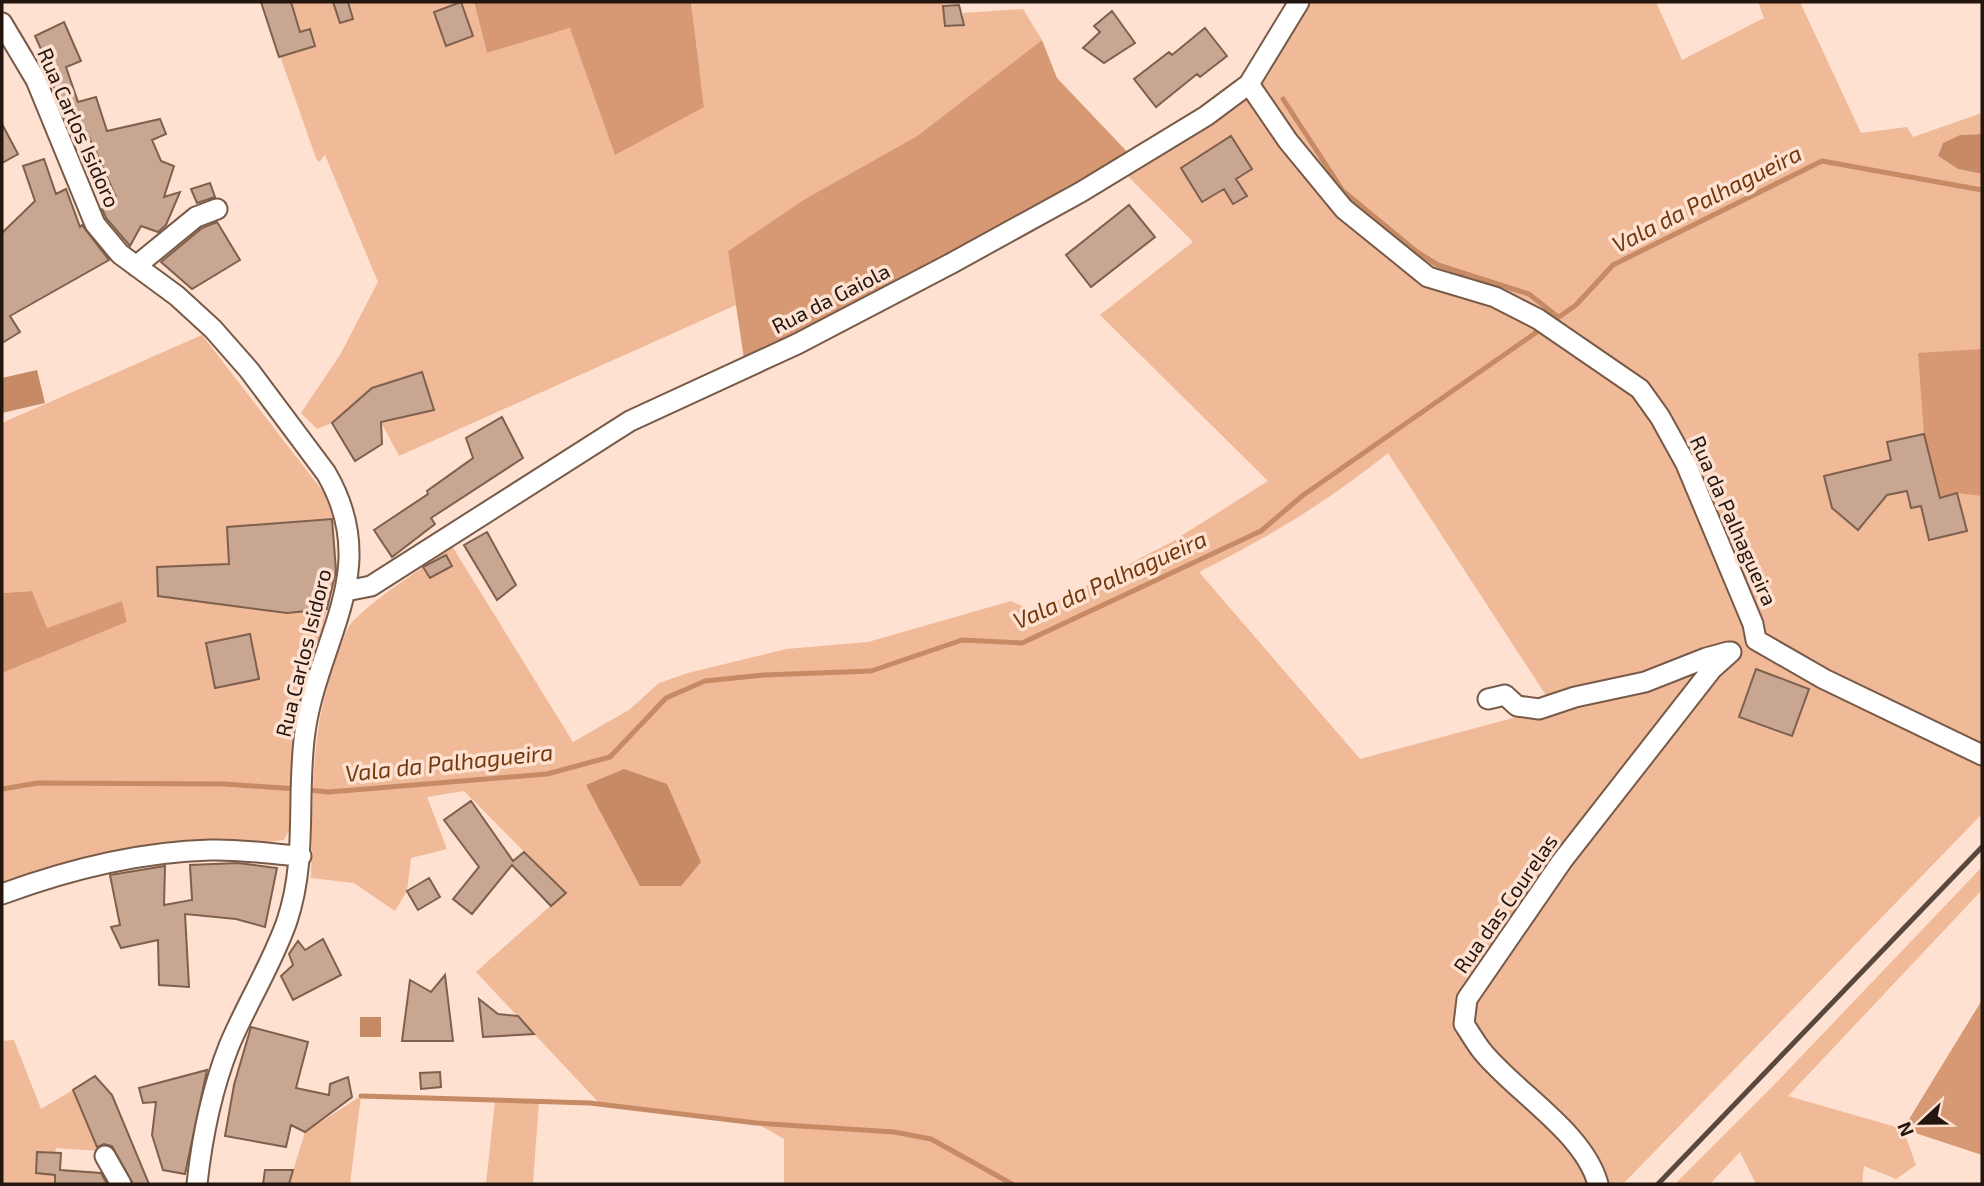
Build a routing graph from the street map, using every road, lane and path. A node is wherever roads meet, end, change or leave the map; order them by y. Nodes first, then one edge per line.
1 (1299, 2) edge
2 (2, 23) edge
3 (1249, 84) junction
4 (217, 209) dead end
5 (136, 266) junction
6 (346, 591) junction
7 (1756, 640) junction
8 (1731, 652) junction
9 (1488, 699) dead end
10 (1982, 755) edge
11 (301, 856) junction
12 (2, 894) edge
13 (105, 1156) dead end
14 (121, 1184) edge
15 (197, 1184) edge
16 (1598, 1184) edge

1 - 3 street, Rua da Gaiola
2 - 5 street, Rua Carlos Isidoro
3 - 6 street, Rua da Gaiola
3 - 7 street, Rua da Palhagueira
4 - 5 street
5 - 6 street, Rua Carlos Isidoro
6 - 11 street, Rua Carlos Isidoro
7 - 8 street
7 - 10 street, Rua da Palhagueira
8 - 9 street
8 - 16 street, Rua das Courelas
11 - 12 street
11 - 15 street, Rua Carlos Isidoro
13 - 14 street

